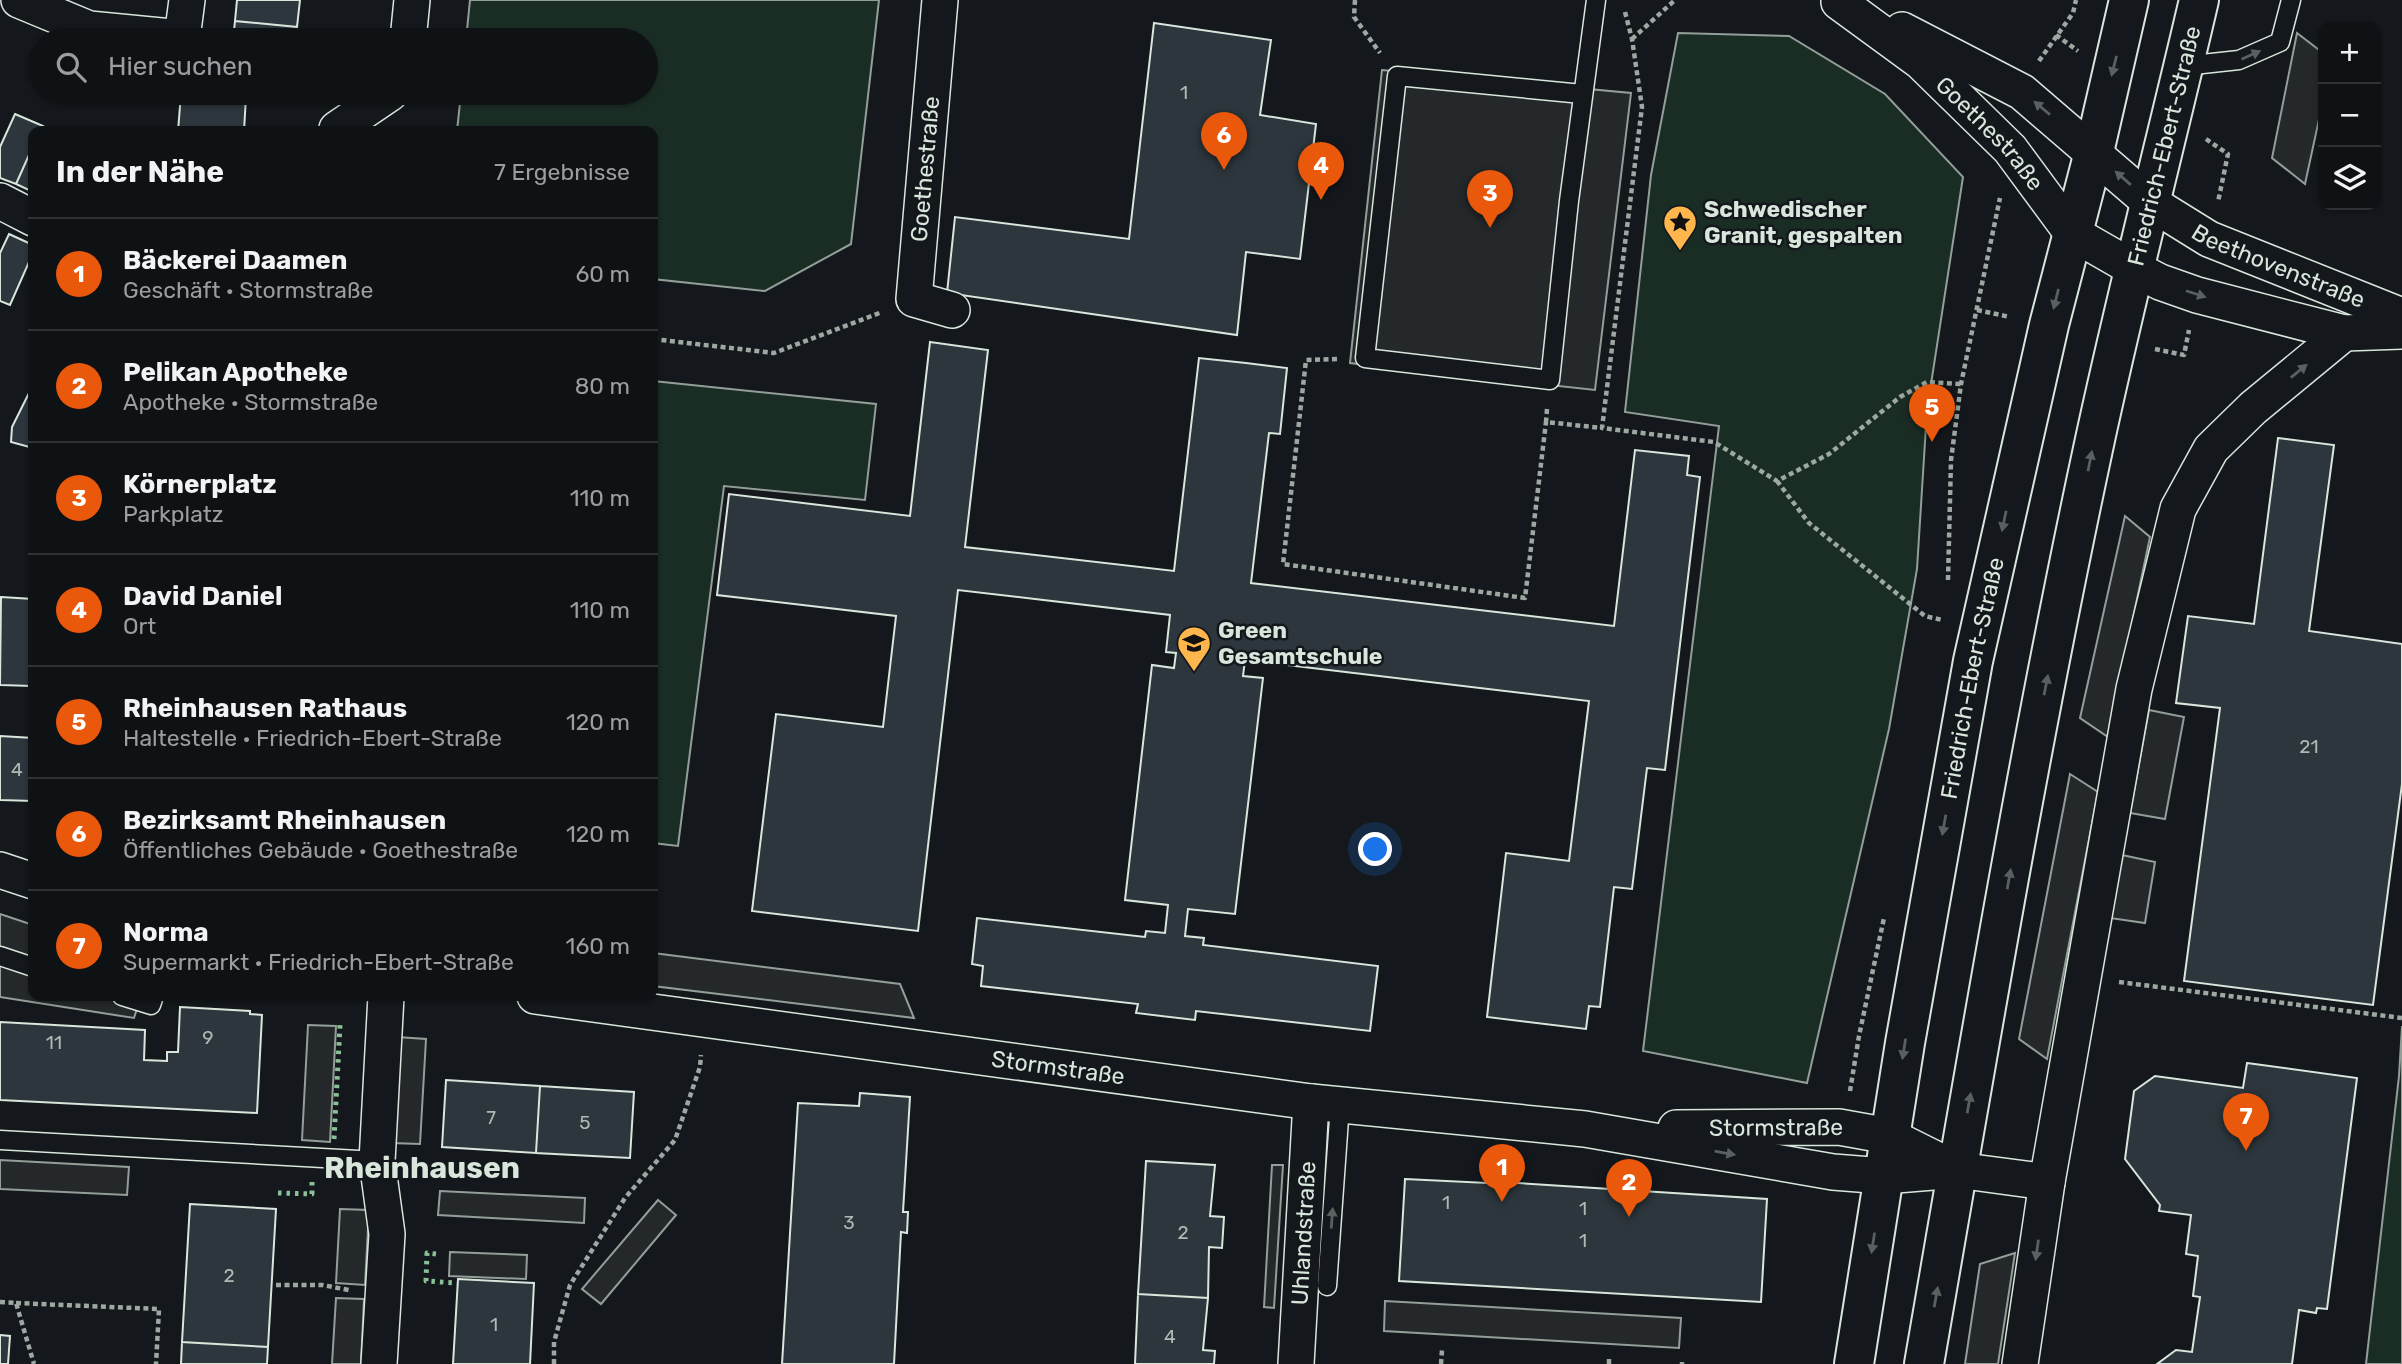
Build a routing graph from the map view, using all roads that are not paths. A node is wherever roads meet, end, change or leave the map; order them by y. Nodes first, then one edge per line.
1 (19, 0) edge
2 (187, 0) edge
3 (412, 0) edge
4 (940, 0) edge
5 (1596, 0) edge
6 (2129, 0) edge
7 (2199, 0) edge
8 (2291, 0) edge
9 (1836, 1) edge
10 (87, 28) edge
11 (183, 28) edge
12 (409, 28) edge
13 (2184, 66) junction
14 (1582, 94) junction
15 (372, 105) edge
16 (341, 126) edge
17 (2094, 152) junction
18 (0, 201) edge
19 (2151, 203) junction
20 (28, 215) edge
21 (2072, 233) junction
22 (2133, 268) junction
23 (952, 310) dead end
24 (2402, 316) edge
25 (2402, 331) edge
26 (2344, 332) junction
27 (0, 870) edge
28 (28, 879) edge
29 (0, 956) edge
30 (28, 965) edge
31 (138, 1001) edge
32 (152, 1001) edge
33 (386, 1001) edge
34 (572, 1001) edge
35 (1325, 1103) junction
36 (1585, 1129) junction
37 (1889, 1136) junction
38 (0, 1139) edge
39 (377, 1161) junction
40 (1957, 1170) junction
41 (1884, 1176) junction
42 (2047, 1182) junction
43 (1327, 1286) dead end
44 (379, 1364) edge
45 (1296, 1364) edge
46 (1854, 1364) edge
47 (1924, 1364) edge
48 (2020, 1364) edge

1 - 10 street
2 - 11 street
3 - 12 street
4 - 23 street, Goethestraße
5 - 14 lane
6 -> 17 main road, Friedrich-Ebert-Straße
7 - 13 main road, Friedrich-Ebert-Straße
13 -> 8 lane
17 -> 9 street, Goethestraße
9 - 21 street, Goethestraße
13 - 19 main road, Friedrich-Ebert-Straße
14 - 14 lane
15 - 16 street
19 -> 17 street, Beethovenstraße
17 - 21 main road, Friedrich-Ebert-Straße
18 - 20 street
19 - 22 main road, Friedrich-Ebert-Straße
19 - 24 street, Beethovenstraße
21 - 22 street, Goethestraße
21 -> 37 main road, Friedrich-Ebert-Straße
22 -> 26 street, Beethovenstraße
40 -> 22 main road, Friedrich-Ebert-Straße
25 - 26 street, Beethovenstraße
42 -> 26 street
27 - 28 street
29 - 30 lane
31 - 32 lane
33 - 39 street
34 - 35 street, Stormstraße
35 - 36 street, Stormstraße
43 -> 35 lane
35 - 45 street, Uhlandstraße
36 - 37 street, Stormstraße
36 -> 41 street, Stormstraße
37 - 40 street, Stormstraße
37 - 41 main road, Friedrich-Ebert-Straße
38 - 39 lane
39 - 44 street
40 - 41 street, Stormstraße
40 - 42 street, Stormstraße
47 -> 40 main road, Friedrich-Ebert-Straße
41 -> 46 main road, Friedrich-Ebert-Straße
42 -> 48 street

